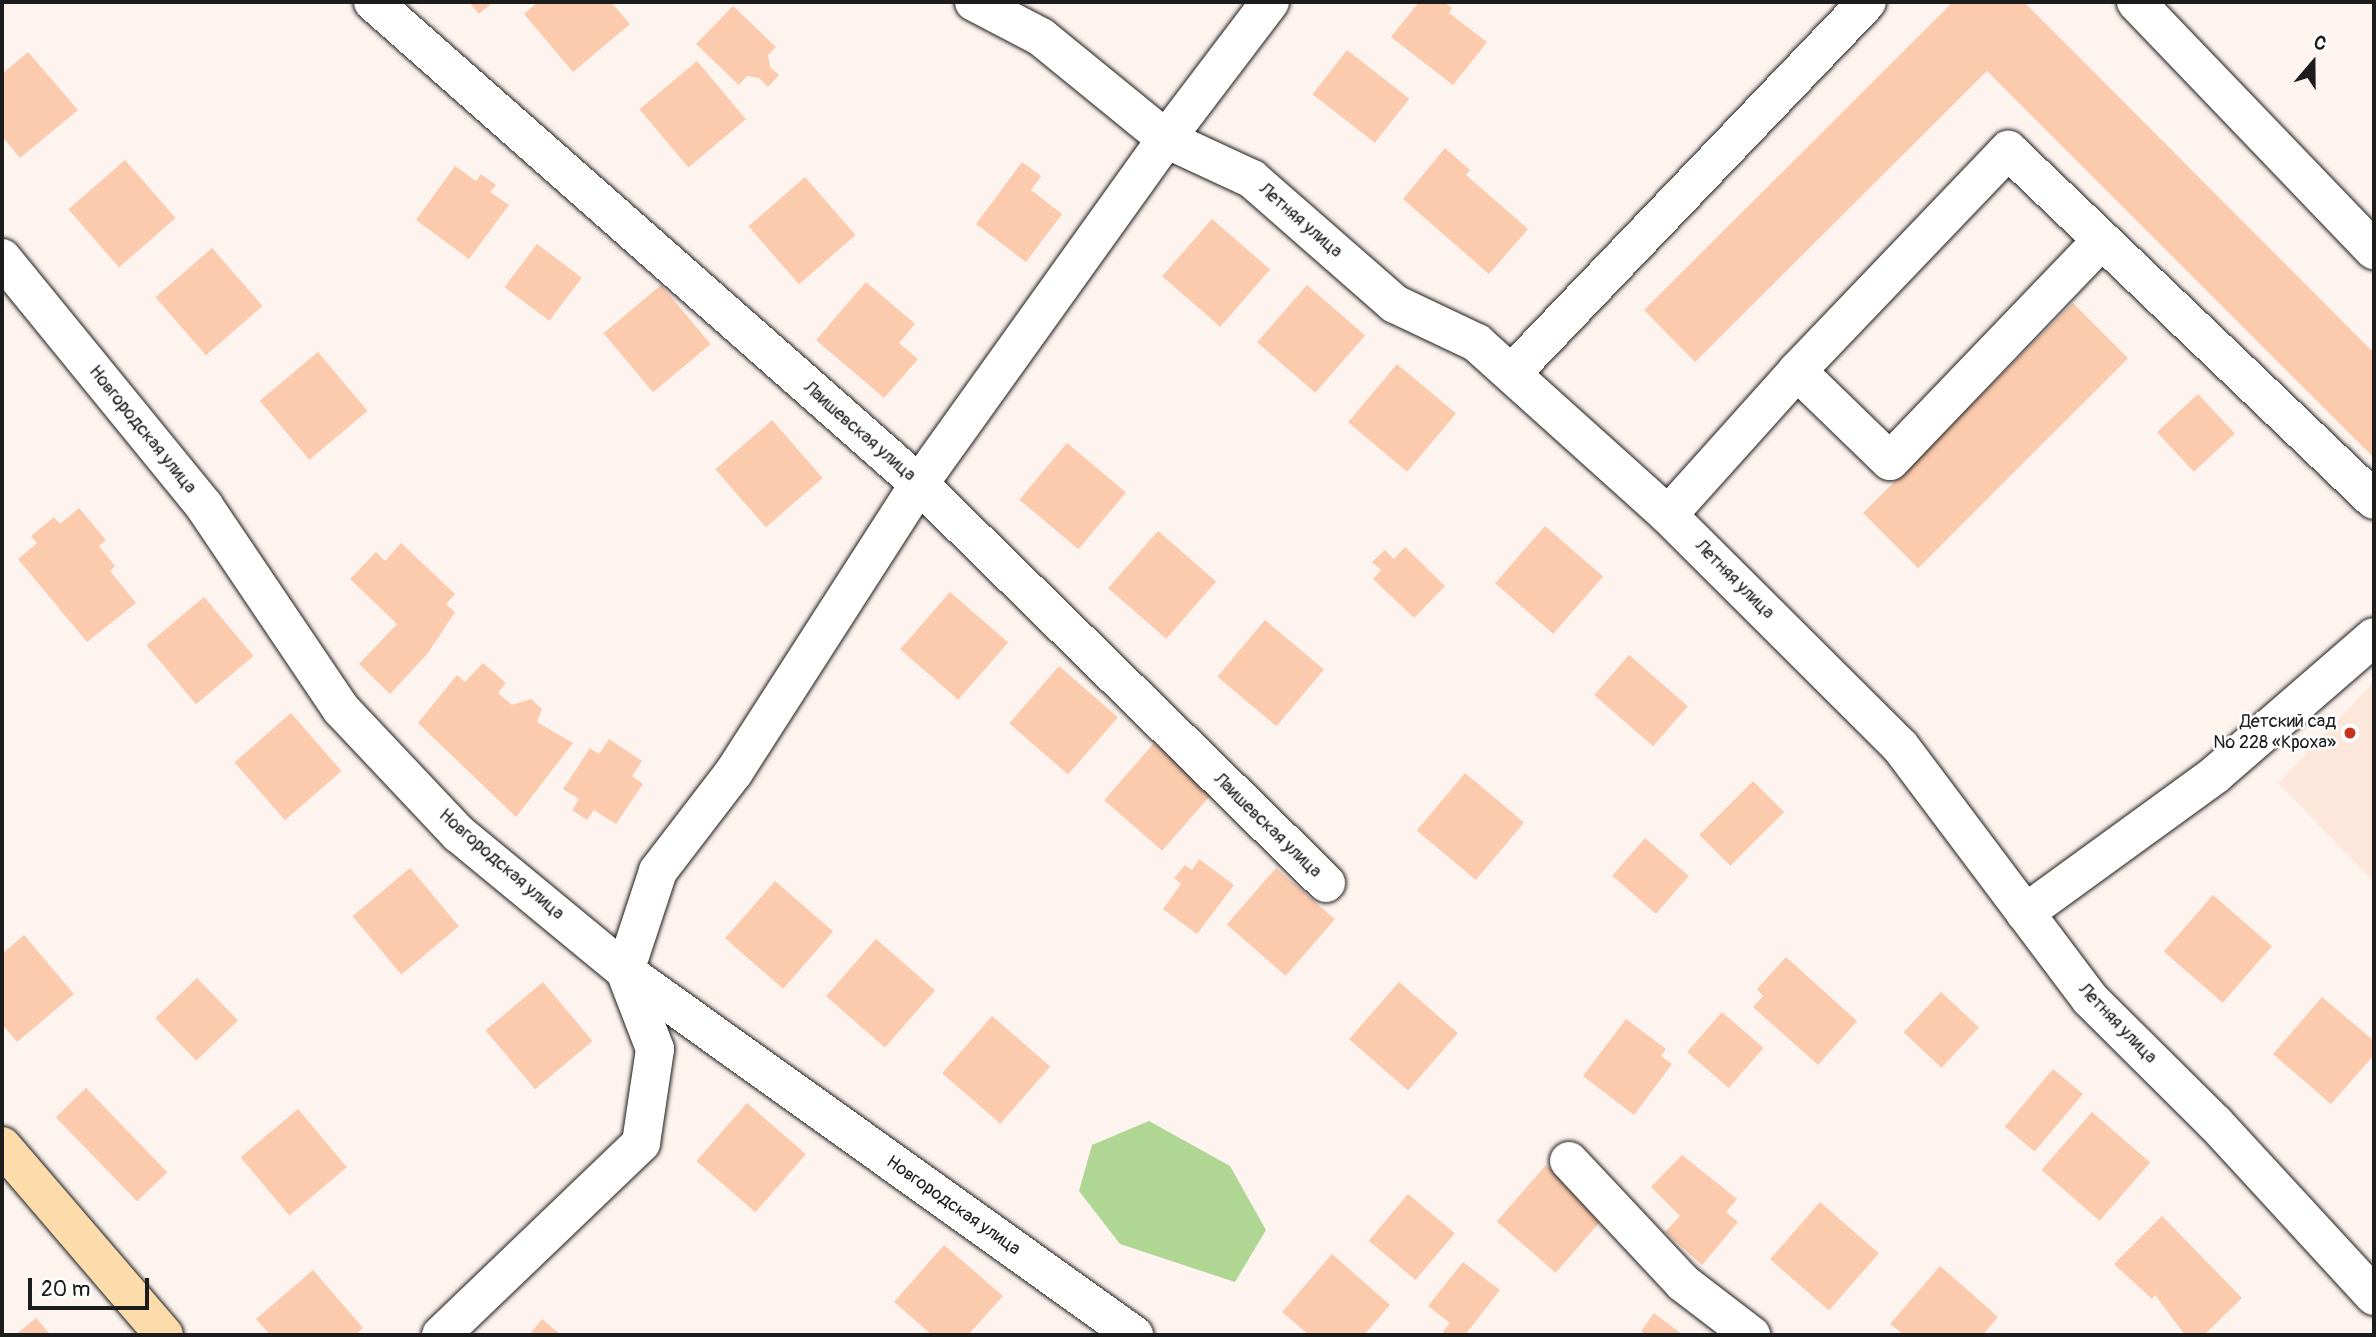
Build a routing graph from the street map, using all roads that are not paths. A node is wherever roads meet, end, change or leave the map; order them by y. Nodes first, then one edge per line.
1 (373, 2) edge
2 (974, 2) edge
3 (1270, 2) edge
4 (1867, 2) edge
5 (2136, 2) edge
6 (1166, 139) junction
7 (2102, 240) junction
8 (2374, 250) edge
9 (2, 258) edge
10 (1797, 371) junction
11 (1512, 373) junction
12 (919, 484) junction
13 (2374, 500) edge
14 (1668, 515) junction
15 (2374, 637) edge
16 (1326, 883) dead end
17 (2025, 913) junction
18 (625, 971) junction
19 (2, 1146) edge
20 (1569, 1161) dead end
21 (2374, 1296) edge
22 (164, 1335) edge
23 (441, 1335) edge
24 (1134, 1335) edge
25 (1751, 1335) edge

1 - 12 street, Лаишевская улица
2 - 6 street, Летняя улица
3 - 6 street
4 - 11 street
5 - 8 street
6 - 11 street, Летняя улица
6 - 12 street
7 - 10 street
7 - 10 street
7 - 13 street
9 - 18 street, Новгородская улица
10 - 14 street
11 - 14 street, Летняя улица
12 - 16 street, Лаишевская улица
12 - 18 street
14 - 17 street, Летняя улица
15 - 17 street
17 - 21 street, Летняя улица
18 - 23 street
18 - 24 street, Новгородская улица
19 - 22 main road
20 - 25 street

